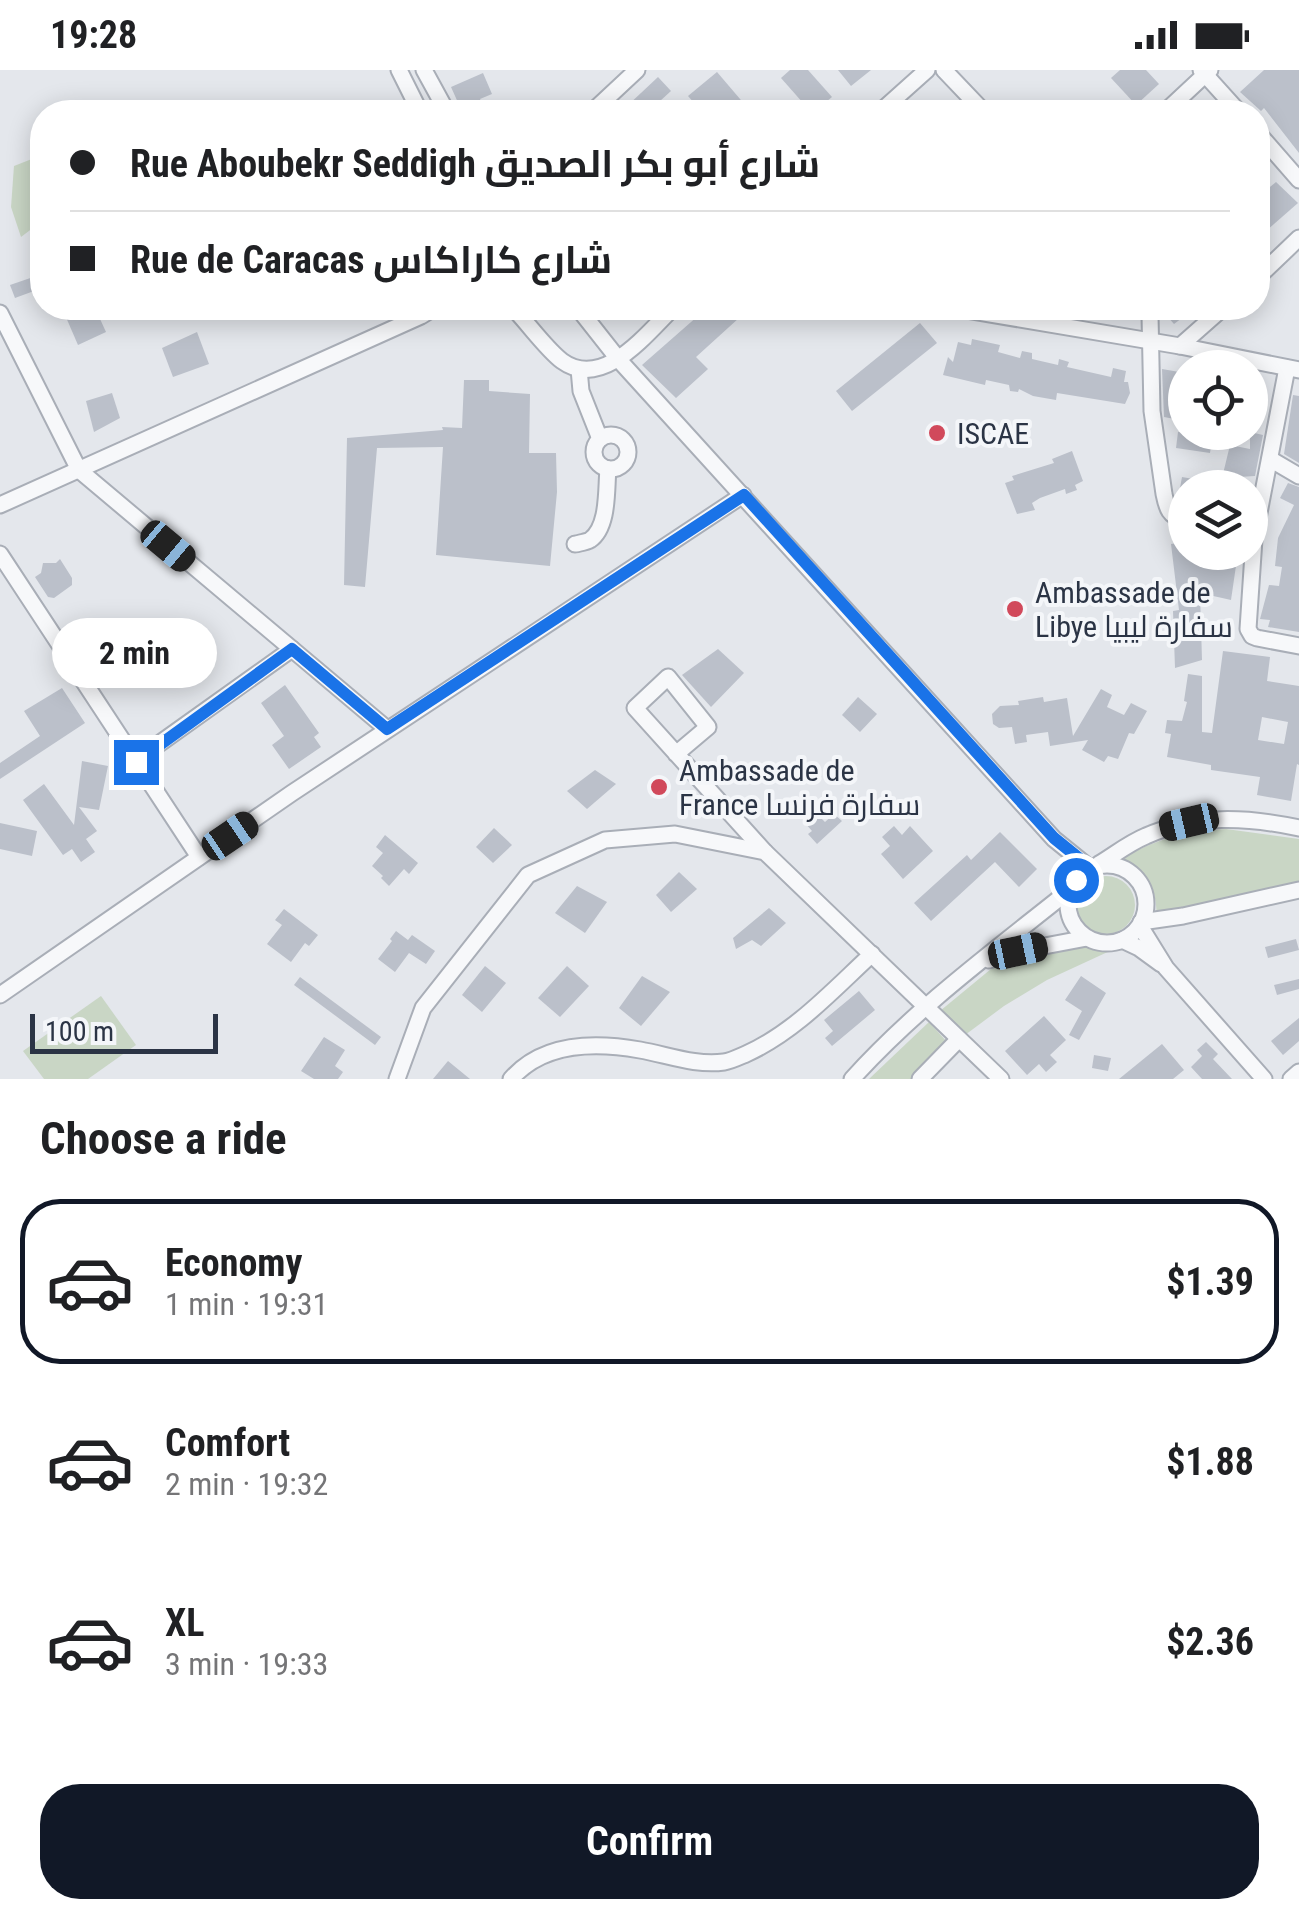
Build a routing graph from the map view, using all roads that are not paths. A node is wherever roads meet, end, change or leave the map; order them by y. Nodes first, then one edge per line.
1 (399, 70) edge
2 (424, 70) edge
3 (927, 70) edge
4 (944, 70) edge
5 (634, 71) edge
6 (1205, 71) edge
7 (414, 100) edge
8 (441, 100) edge
9 (604, 100) edge
10 (893, 100) edge
11 (973, 100) edge
12 (1176, 100) edge
13 (1229, 100) edge
14 (1270, 147) edge
15 (1299, 180) edge
16 (1299, 238) edge
17 (1270, 266) edge
18 (0, 313) edge
19 (412, 320) edge
20 (524, 320) edge
21 (587, 320) edge
22 (661, 320) edge
23 (1034, 320) edge
24 (1149, 320) edge
25 (1210, 320) edge
26 (1150, 343) junction
27 (1180, 346) junction
28 (619, 360) junction
29 (579, 369) junction
30 (1293, 369) edge
31 (600, 438) junction
32 (1270, 459) junction
33 (608, 469) junction
34 (80, 470) junction
35 (1268, 470) edge
36 (1299, 476) edge
37 (744, 495) junction
38 (0, 505) edge
39 (1168, 506) edge
40 (575, 544) dead end
41 (0, 554) edge
42 (1251, 570) edge
43 (1299, 646) edge
44 (292, 649) junction
45 (387, 729) junction
46 (676, 754) junction
47 (136, 762) junction
48 (1299, 828) edge
49 (1054, 838) junction
50 (765, 852) junction
51 (199, 857) junction
52 (1093, 868) junction
53 (1074, 884) junction
54 (1299, 890) edge
55 (1141, 924) junction
56 (1088, 938) junction
57 (1122, 940) junction
58 (872, 954) junction
59 (980, 963) junction
60 (1166, 968) junction
61 (0, 995) edge
62 (926, 1005) junction
63 (959, 1039) junction
64 (1299, 1072) edge
65 (398, 1079) edge
66 (512, 1079) edge
67 (852, 1079) edge
68 (920, 1079) edge
69 (1001, 1079) edge
70 (1264, 1079) edge
71 (1291, 1079) edge

1 - 7 street
2 - 8 street
3 - 10 street
4 - 11 street
5 - 9 street
6 - 12 street
6 - 13 street
14 - 15 street
16 - 17 street
18 - 34 street
19 - 34 street
20 - 29 street
21 - 28 street
22 - 28 street
23 - 26 street
24 - 26 street
25 - 27 street
26 - 27 street
26 - 39 street
27 - 30 street
28 - 29 street
28 - 37 street
29 - 31 street
30 - 32 street
31 - 33 street
31 - 33 street
32 - 35 street
32 - 36 street
33 - 40 street
34 - 38 street
34 - 44 street
37 - 45 street
37 - 49 street
41 - 47 street
42 - 43 street
44 - 45 street
44 - 47 street
45 - 51 street
46 - 46 street
46 - 50 street
47 - 51 street
48 - 52 street
49 - 52 street
49 - 53 street
50 - 58 street
50 - 65 street
51 - 61 street
52 - 53 street
52 - 55 street
53 - 56 street
53 - 59 street
54 - 55 street
55 - 57 street
55 - 60 street
56 - 57 street
56 - 59 street
57 - 60 street
58 - 62 street
58 - 66 street
59 - 62 street
60 - 70 street
62 - 63 street
62 - 67 street
63 - 68 street
63 - 69 street
64 - 71 street

